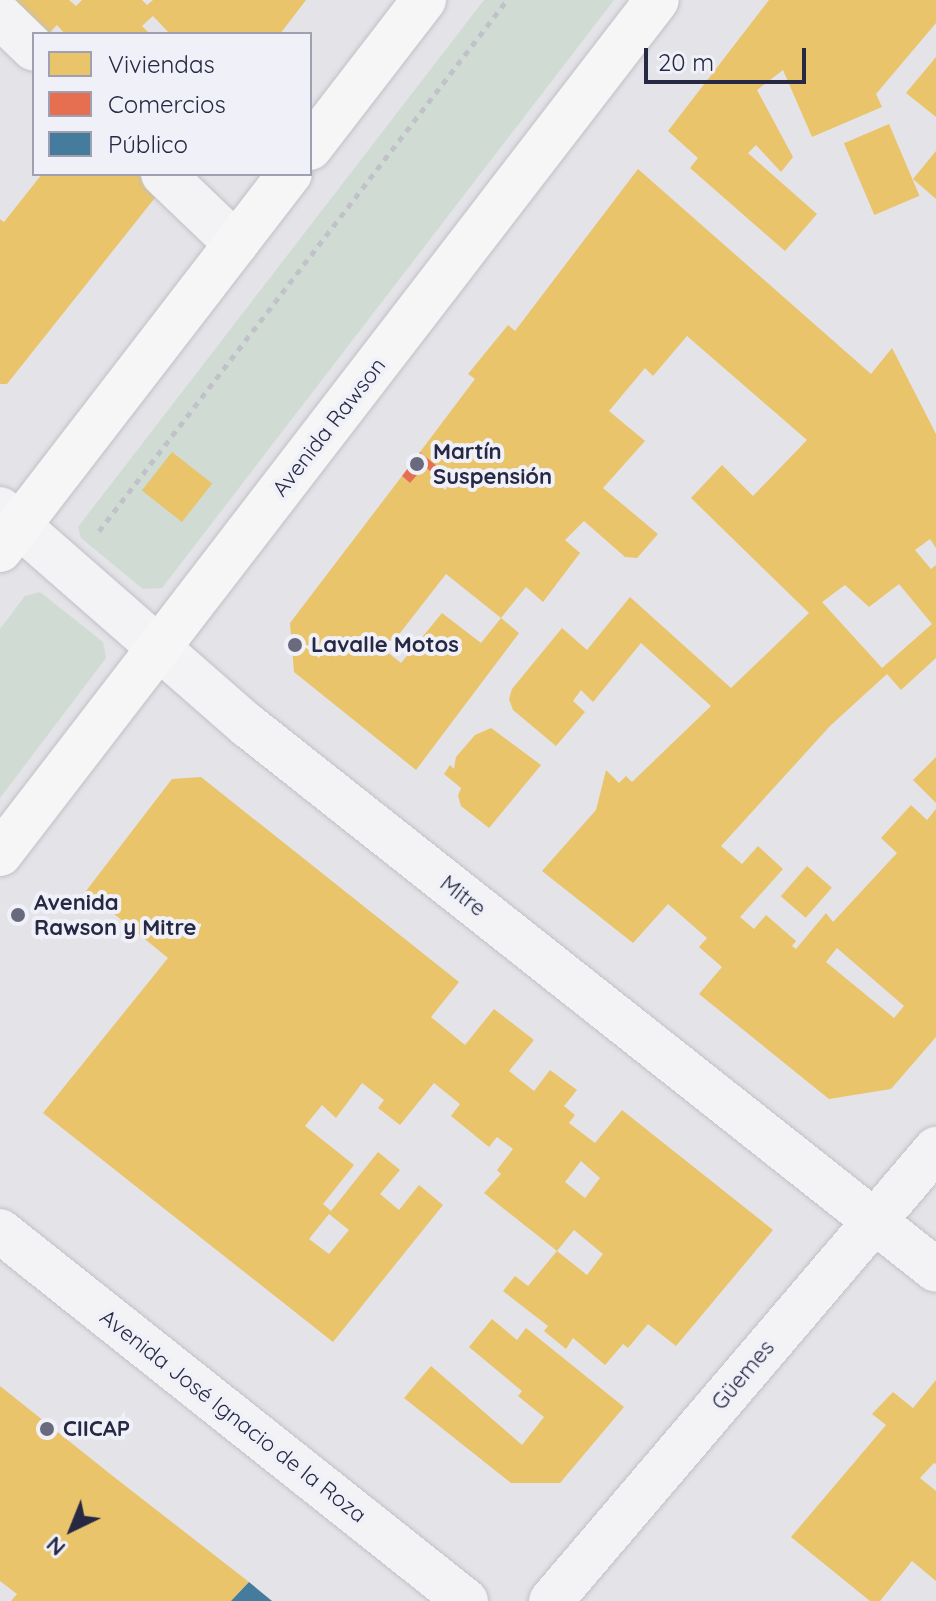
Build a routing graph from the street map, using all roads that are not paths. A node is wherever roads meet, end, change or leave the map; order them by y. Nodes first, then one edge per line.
1 (424, 0) edge
2 (657, 0) edge
3 (0, 16) edge
4 (32, 47) edge
5 (312, 145) edge
6 (165, 176) edge
7 (288, 176) edge
8 (236, 244) junction
9 (6, 528) edge
10 (159, 647) junction
11 (0, 854) edge
12 (936, 1149) edge
13 (875, 1221) junction
14 (0, 1231) edge
15 (936, 1270) edge
16 (466, 1601) edge
17 (551, 1601) edge

1 - 5 main road
2 - 10 main road, Avenida Rawson
3 - 4 street
6 - 8 street
7 - 8 main road
8 - 9 main road
9 - 10 street, Mitre
10 - 11 main road, Avenida Rawson
10 - 13 street, Mitre
12 - 13 street, Güemes
13 - 15 street, Mitre
13 - 17 street, Güemes
14 - 16 street, Avenida José Ignacio de la Roza

